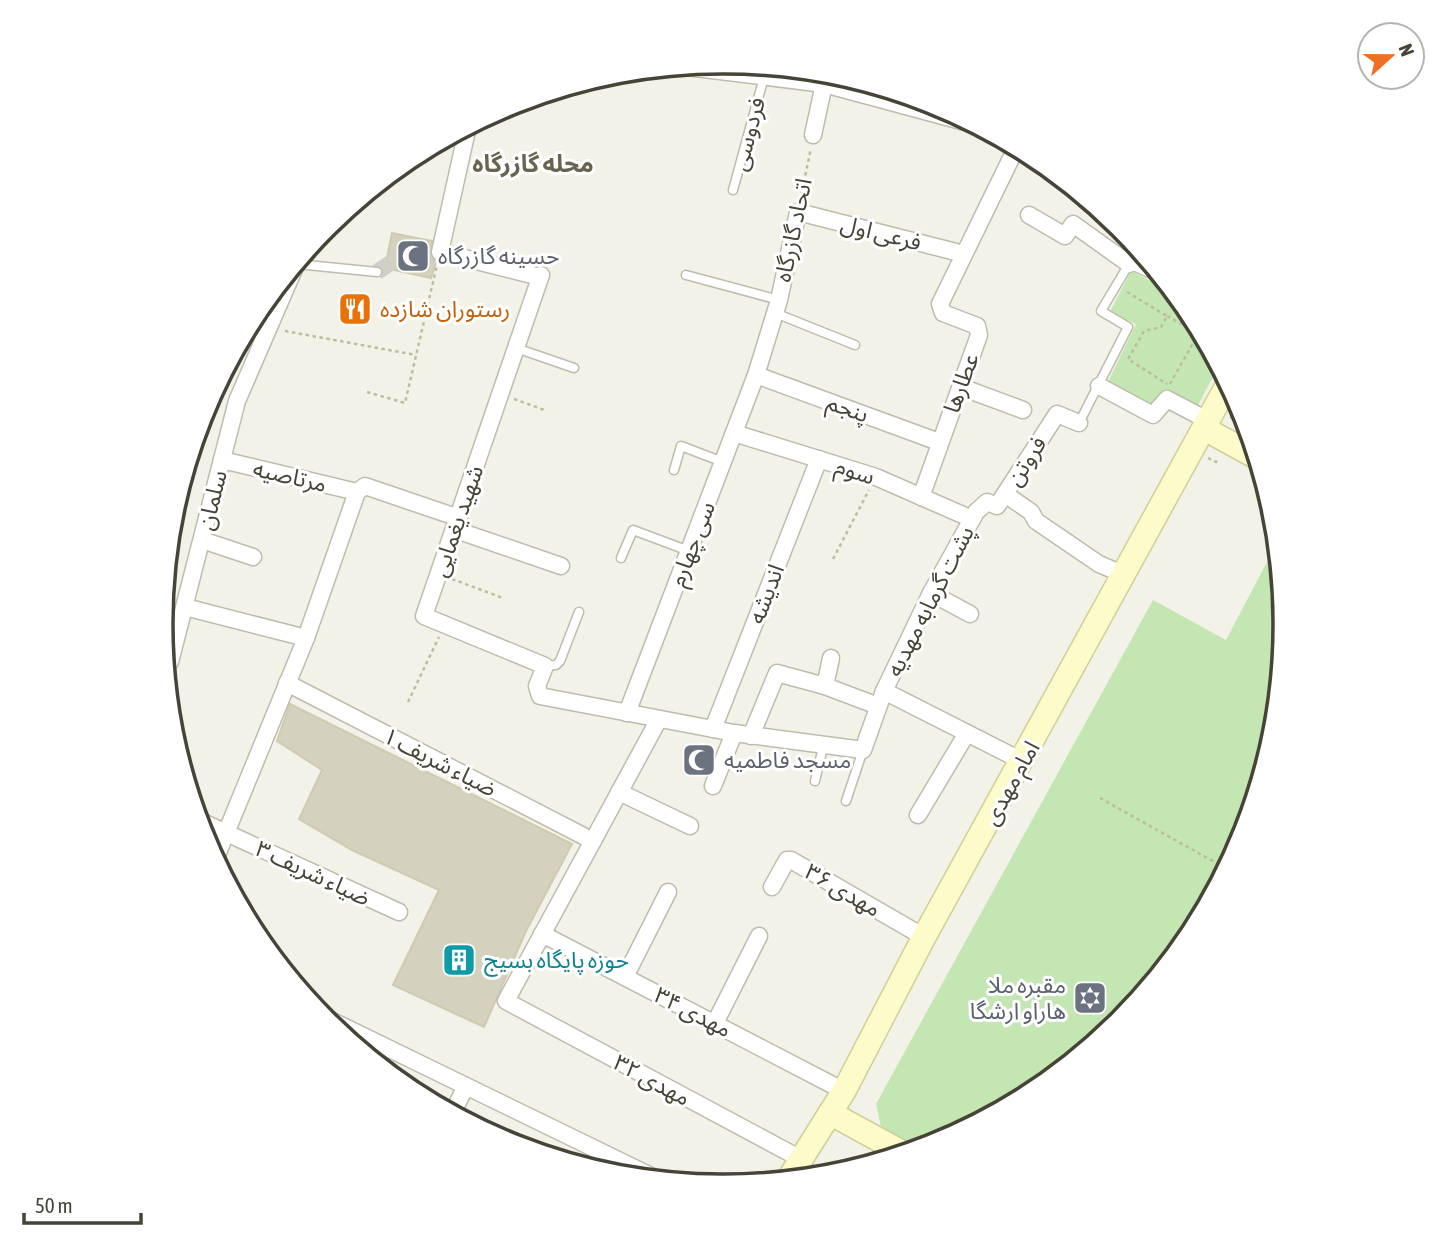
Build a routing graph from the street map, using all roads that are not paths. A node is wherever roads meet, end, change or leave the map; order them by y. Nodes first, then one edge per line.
1 (753, 75) edge
2 (824, 83) edge
3 (813, 135) road end
4 (465, 138) edge
5 (1012, 155) edge
6 (733, 190) dead end
7 (798, 212) joint
8 (1029, 215) dead end
9 (964, 254) junction
10 (308, 263) edge
11 (1129, 264) junction
12 (1146, 271) edge
13 (377, 272) tunnel mouth
14 (686, 275) dead end
15 (282, 295) edge
16 (777, 307) junction
17 (855, 345) dead end
18 (516, 348) junction
19 (574, 368) dead end
20 (756, 375) junction
21 (1099, 386) junction
22 (961, 387) junction
23 (1223, 394) edge
24 (1023, 410) dead end
25 (1079, 423) joint
26 (1207, 425) junction
27 (734, 433) junction
28 (939, 442) junction
29 (1246, 450) edge
30 (819, 459) junction
31 (222, 460) junction
32 (723, 462) junction
33 (674, 470) dead end
34 (357, 492) junction
35 (1005, 494) junction
36 (921, 497) junction
37 (974, 516) junction
38 (458, 524) junction
39 (202, 540) junction
40 (689, 551) junction
41 (253, 556) dead end
42 (621, 558) dead end
43 (561, 566) dead end
44 (1125, 575) junction
45 (931, 593) junction
46 (184, 607) junction
47 (579, 612) dead end
48 (970, 614) dead end
49 (306, 638) junction
50 (173, 640) edge
51 (831, 658) dead end
52 (545, 666) junction
53 (287, 683) junction
54 (825, 686) junction
55 (884, 691) junction
56 (877, 706) junction
57 (627, 713) junction
58 (659, 719) junction
59 (713, 729) junction
60 (734, 733) junction
61 (967, 733) junction
62 (751, 736) junction
63 (823, 747) junction
64 (863, 750) junction
65 (1022, 761) junction
66 (815, 781) dead end
67 (713, 786) dead end
68 (620, 792) junction
69 (846, 801) dead end
70 (919, 815) dead end
71 (212, 826) edge
72 (690, 826) dead end
73 (227, 833) junction
74 (593, 841) junction
75 (220, 845) edge
76 (772, 887) dead end
77 (668, 892) dead end
78 (399, 912) dead end
79 (542, 934) junction
80 (760, 936) dead end
81 (924, 937) junction
82 (625, 977) junction
83 (715, 1023) junction
84 (373, 1049) edge
85 (466, 1086) junction
86 (844, 1091) junction
87 (456, 1105) edge
88 (830, 1113) junction
89 (893, 1147) edge
90 (801, 1159) junction
91 (631, 1167) edge
92 (794, 1170) edge

1 - 6 lane, فردوسی
2 - 3 street
4 - 18 street, شهید یغمایی
5 - 9 street
7 - 9 street, فرعی اول
7 - 16 street, اتحاد گازرگاه
8 - 11 street
9 - 22 street, عطارها
10 - 13 lane
11 - 12 lane
11 - 21 lane
14 - 16 lane
15 - 31 street, سلمان
16 - 17 lane
16 - 20 street, اتحاد گازرگاه
18 - 19 lane
18 - 38 street, شهید یغمایی
20 - 27 street, سی چهارم
20 - 28 street, پنجم
21 - 25 lane
21 - 26 street
22 - 24 street
22 - 28 street, عطارها
23 - 26 main road, امام مهدی
25 - 35 street, فروتن
26 - 29 main road
26 - 44 main road, امام مهدی
27 - 30 street, سوم
27 - 32 street, سی چهارم
28 - 36 street, عطارها
30 - 36 street, سوم
30 - 59 street, اندیشه
31 - 34 street, مرتاصیه
31 - 39 street, سلمان
32 - 33 lane
32 - 40 street, سی چهارم
34 - 38 street, مرتاصیه
34 - 49 street
35 - 37 street, فروتن
35 - 44 street
36 - 37 street, سوم
37 - 45 street, پشت گرمابه مهدیه
38 - 43 street
38 - 52 street, شهید یغمایی
39 - 41 street
39 - 46 street, سلمان
40 - 42 lane
40 - 57 street, سی چهارم
44 - 65 main road, امام مهدی
45 - 48 street
45 - 55 street, پشت گرمابه مهدیه
46 - 49 street
46 - 50 street, سلمان
47 - 52 lane
49 - 53 street
51 - 54 street
52 - 57 street
53 - 73 street
53 - 74 street, ضیاء شریف ۱
54 - 56 street
54 - 62 street
55 - 56 street, پشت گرمابه مهدیه
55 - 61 street
56 - 64 street, پشت گرمابه مهدیه
57 - 58 street
58 - 59 street
58 - 68 street
59 - 60 street
60 - 62 street
60 - 67 street
61 - 65 street
61 - 70 street
62 - 63 street
63 - 64 street
63 - 66 lane
64 - 69 lane
65 - 81 main road, امام مهدی
68 - 72 street
68 - 74 street
71 - 73 street, ضیاء شریف ۳
73 - 75 street
73 - 78 street, ضیاء شریف ۳
74 - 79 street
76 - 81 street, مهدی ۳۶
77 - 82 street
79 - 82 street, مهدی ۳۴
79 - 90 street, مهدی ۳۲
80 - 83 street
81 - 86 main road, امام مهدی
82 - 83 street, مهدی ۳۴
83 - 86 street, مهدی ۳۴
84 - 85 street
85 - 87 street
85 - 91 street
86 - 88 main road, امام مهدی
88 - 89 main road
88 - 90 main road, امام مهدی
90 - 92 main road, امام مهدی

